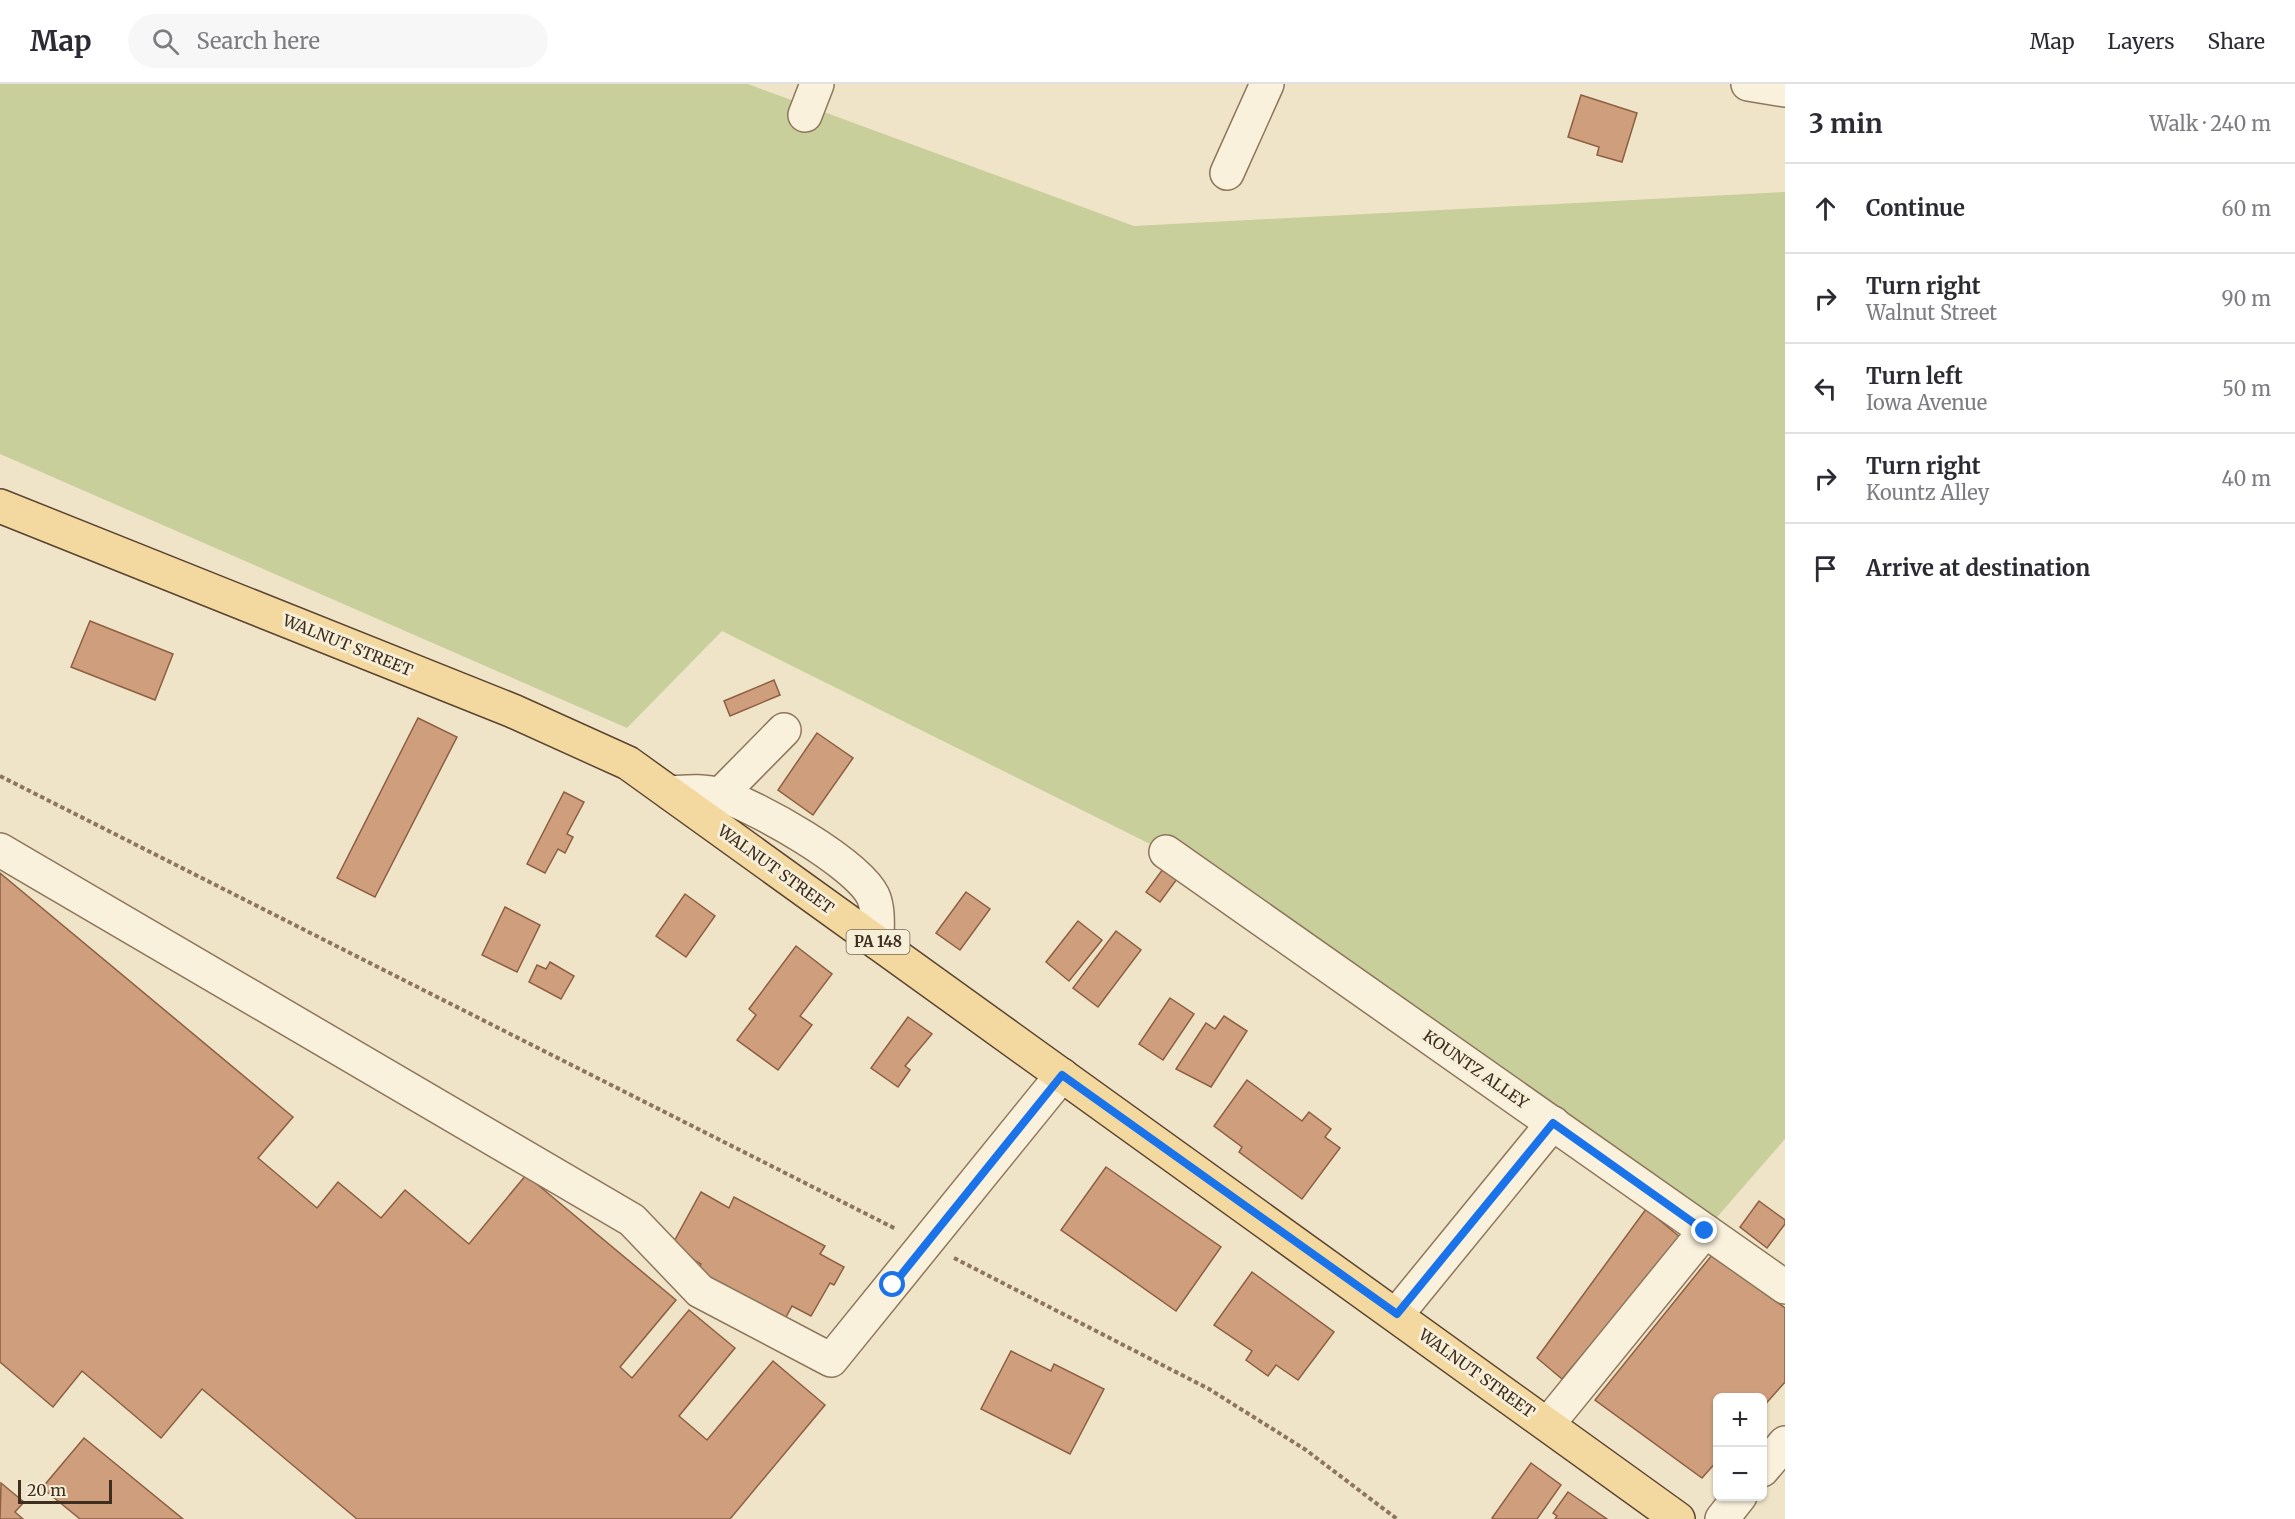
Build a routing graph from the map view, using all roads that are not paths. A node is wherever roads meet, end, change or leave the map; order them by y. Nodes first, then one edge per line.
1 (817, 84) edge
2 (1267, 84) edge
3 (1748, 84) edge
4 (1785, 90) edge
5 (805, 115) dead end
6 (1227, 173) dead end
7 (0, 506) edge
8 (784, 730) dead end
9 (670, 793) junction
10 (720, 795) junction
11 (0, 850) edge
12 (1166, 852) dead end
13 (877, 942) junction
14 (1062, 1075) junction
15 (1553, 1123) junction
16 (1705, 1231) junction
17 (1785, 1287) edge
18 (1397, 1314) junction
19 (1548, 1424) junction
20 (1785, 1443) edge
21 (1767, 1464) edge
22 (1737, 1501) edge
23 (1678, 1519) edge
24 (1722, 1519) edge

1 - 5 street
2 - 6 street
3 - 4 street
7 - 9 main road, WALNUT STREET / PA 148
8 - 10 street
9 - 10 street
9 - 13 main road, WALNUT STREET / PA 148
10 - 13 street
11 - 14 street
12 - 15 street, KOUNTZ ALLEY
13 - 14 main road, WALNUT STREET / PA 148
14 - 18 main road, WALNUT STREET / PA 148
15 - 16 street, KOUNTZ ALLEY
15 - 18 street
16 - 17 street, KOUNTZ ALLEY
16 - 19 street
18 - 19 main road, WALNUT STREET / PA 148
19 - 23 main road, WALNUT STREET / PA 148
20 - 21 street
22 - 24 street

